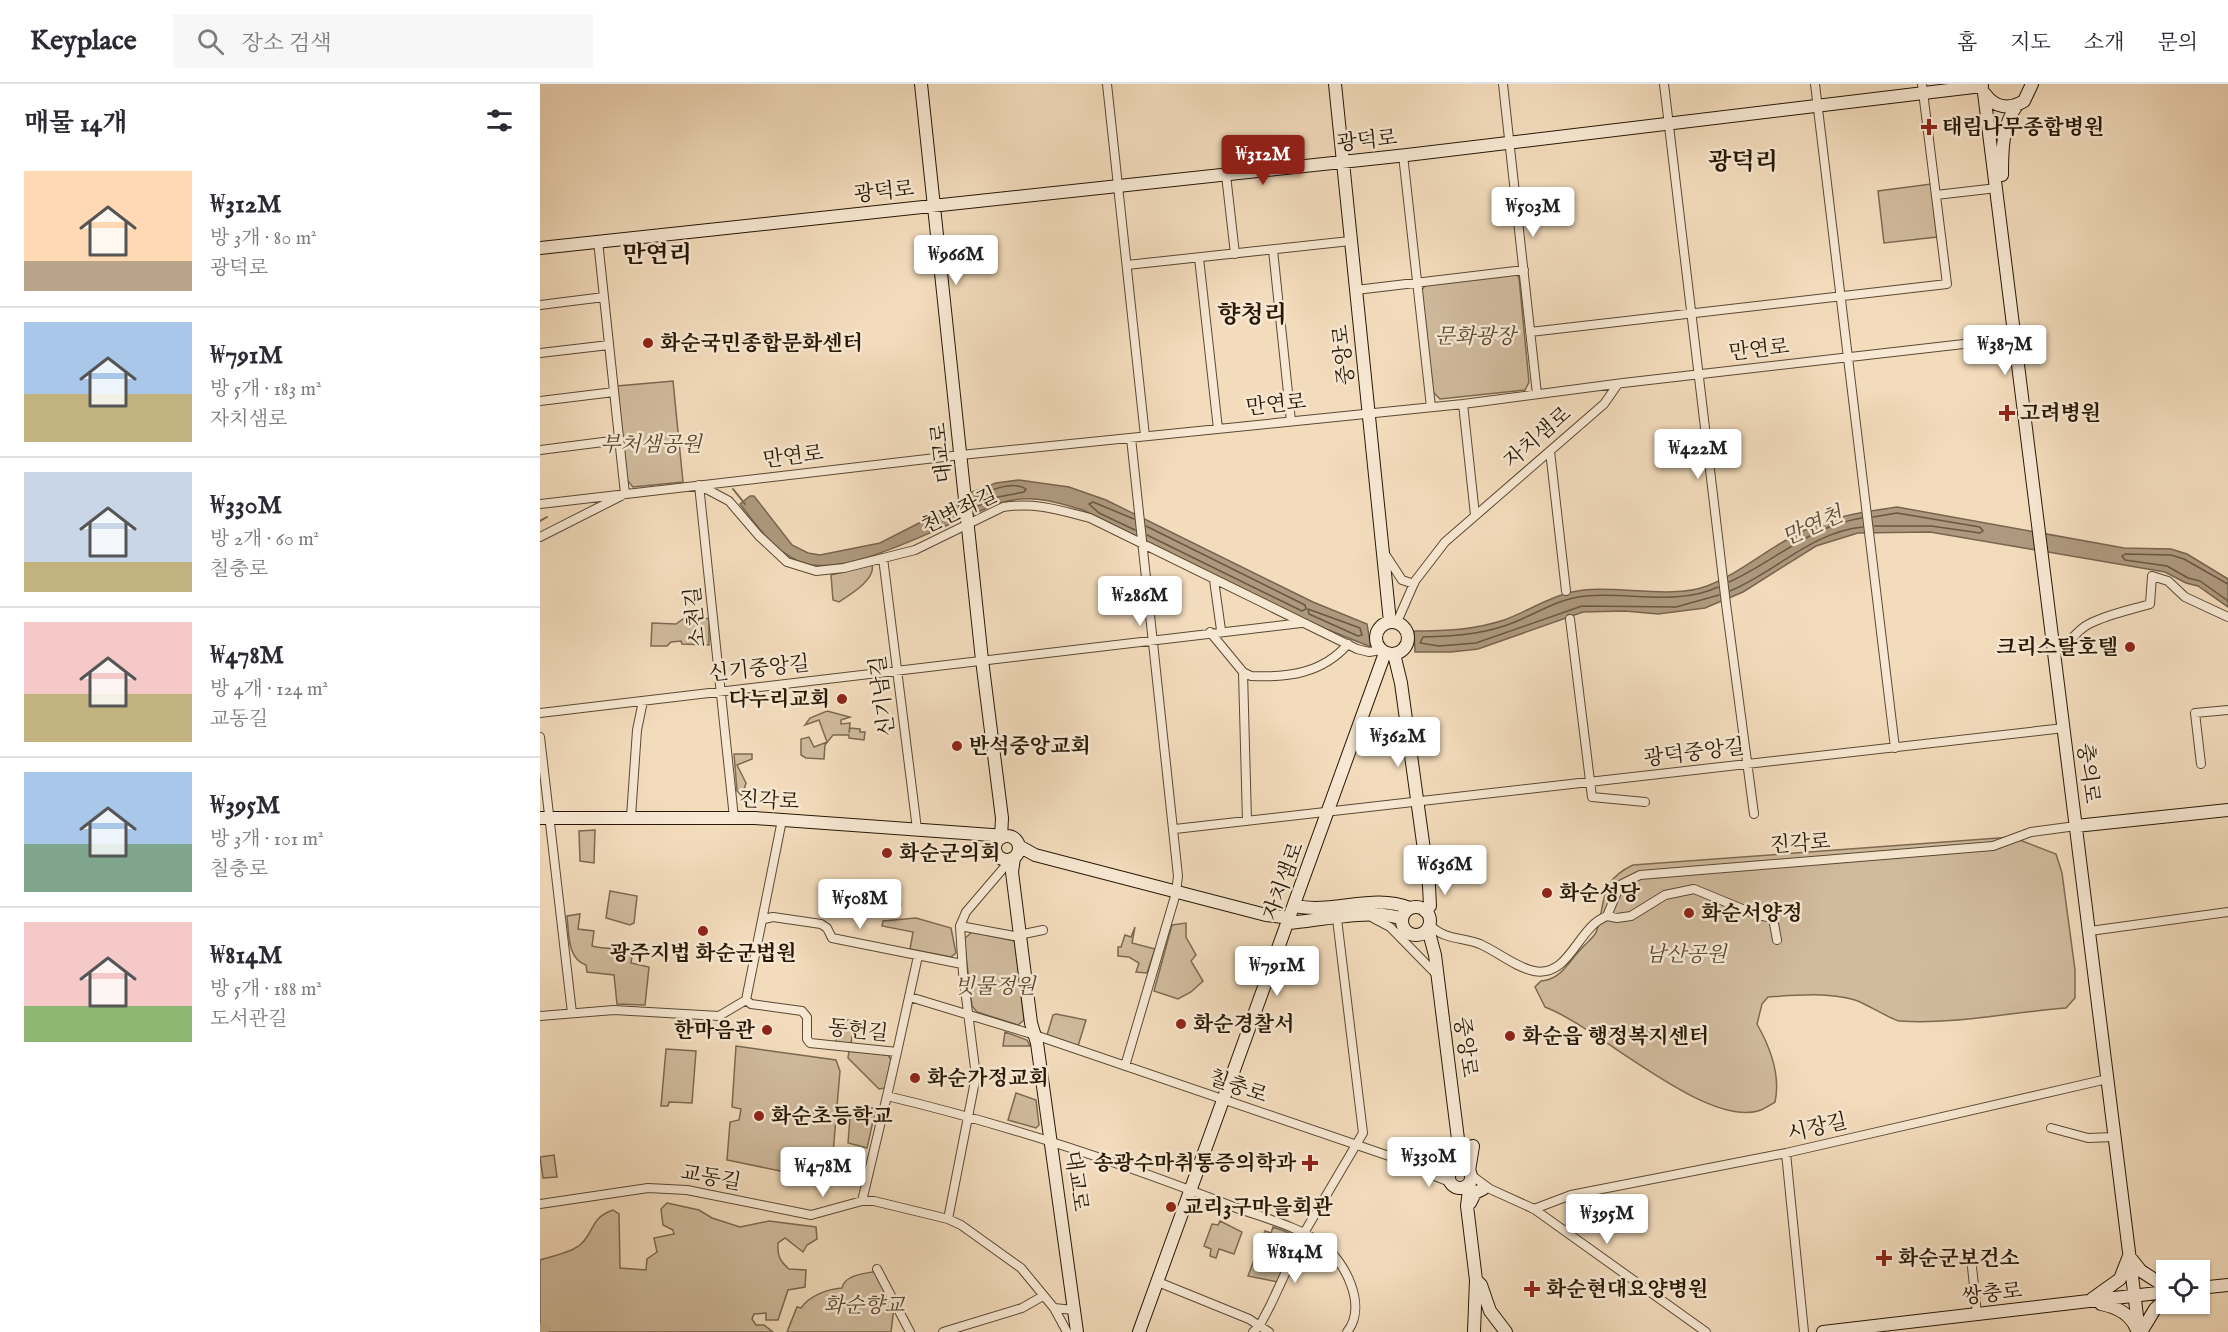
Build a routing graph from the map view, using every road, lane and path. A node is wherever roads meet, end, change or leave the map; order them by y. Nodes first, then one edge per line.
1 (921, 84) edge
2 (1107, 84) edge
3 (1335, 84) edge
4 (1503, 84) edge
5 (1664, 84) edge
6 (1815, 84) edge
7 (2032, 84) edge
8 (1983, 88) edge
9 (1922, 89) edge
10 (2017, 105) junction
11 (1818, 106) junction
12 (1669, 123) junction
13 (1510, 143) junction
14 (1403, 155) junction
15 (1343, 162) junction
16 (1226, 175) junction
17 (1118, 186) junction
18 (1997, 188) junction
19 (1936, 195) junction
20 (932, 206) junction
21 (2001, 218) junction
22 (598, 241) junction
23 (1350, 241) junction
24 (540, 248) edge
25 (1273, 250) junction
26 (1235, 254) junction
27 (1199, 258) junction
28 (1126, 265) junction
29 (1524, 270) junction
30 (1417, 283) junction
31 (1356, 290) junction
32 (1840, 296) junction
33 (604, 297) junction
34 (540, 305) edge
35 (1691, 313) junction
36 (1530, 332) junction
37 (2016, 338) junction
38 (609, 345) junction
39 (540, 353) edge
40 (1847, 357) junction
41 (1698, 374) junction
42 (1618, 384) junction
43 (614, 392) junction
44 (1537, 394) junction
45 (540, 401) edge
46 (1463, 404) junction
47 (1431, 408) junction
48 (1368, 414) junction
49 (1292, 421) junction
50 (1218, 429) junction
51 (1145, 436) junction
52 (1131, 438) junction
53 (619, 440) junction
54 (540, 450) edge
55 (1550, 451) junction
56 (961, 455) junction
57 (699, 485) junction
58 (625, 494) junction
59 (540, 504) edge
60 (1475, 515) junction
61 (968, 523) junction
62 (540, 537) edge
63 (1142, 543) junction
64 (1382, 550) junction
65 (883, 558) junction
66 (1214, 580) junction
67 (1414, 585) junction
68 (1566, 591) dead end
69 (2228, 617) edge
70 (1570, 619) dead end
71 (1394, 622) junction
72 (1301, 623) junction
73 (1221, 630) junction
74 (1210, 632) junction
75 (1152, 639) junction
76 (1348, 644) junction
77 (2054, 646) junction
78 (1387, 652) junction
79 (982, 660) junction
80 (897, 670) junction
81 (1243, 672) junction
82 (1378, 678) junction
83 (1401, 683) junction
84 (721, 690) junction
85 (643, 701) junction
86 (2228, 710) edge
87 (540, 713) edge
88 (2064, 728) junction
89 (540, 737) edge
90 (1895, 748) junction
91 (1748, 763) junction
92 (2201, 764) dead end
93 (1590, 783) junction
94 (1418, 800) junction
95 (1645, 802) dead end
96 (2228, 810) edge
97 (1329, 813) junction
98 (1754, 814) dead end
99 (631, 817) junction
100 (545, 818) edge
101 (734, 818) junction
102 (1002, 818) junction
103 (782, 820) junction
104 (1247, 822) junction
105 (2076, 826) junction
106 (917, 829) junction
107 (1175, 829) junction
108 (985, 834) junction
109 (1003, 838) junction
110 (1033, 856) junction
111 (1012, 862) junction
112 (1176, 893) junction
113 (1417, 909) junction
114 (2228, 912) edge
115 (1292, 916) junction
116 (1607, 916) junction
117 (1343, 918) junction
118 (764, 919) junction
119 (1402, 919) junction
120 (960, 926) junction
121 (1429, 927) junction
122 (1043, 930) dead end
123 (2090, 931) junction
124 (1020, 933) junction
125 (1414, 935) junction
126 (1777, 940) dead end
127 (918, 956) junction
128 (962, 964) junction
129 (1435, 968) junction
130 (910, 997) junction
131 (746, 1000) junction
132 (572, 1013) junction
133 (970, 1015) junction
134 (540, 1016) edge
135 (1035, 1035) junction
136 (897, 1052) junction
137 (1125, 1066) junction
138 (2107, 1079) junction
139 (887, 1096) junction
140 (1222, 1099) junction
141 (968, 1115) junction
142 (2051, 1128) dead end
143 (2114, 1137) junction
144 (1052, 1144) junction
145 (1357, 1146) junction
146 (1786, 1153) junction
147 (1462, 1176) junction
148 (1190, 1189) junction
149 (1487, 1189) junction
150 (862, 1200) junction
151 (540, 1204) edge
152 (1467, 1206) junction
153 (1534, 1209) junction
154 (948, 1219) junction
155 (1304, 1233) junction
156 (2129, 1256) junction
157 (1972, 1267) dead end
158 (877, 1269) dead end
159 (1476, 1280) junction
160 (2156, 1281) edge
161 (1158, 1282) junction
162 (2228, 1285) edge
163 (2210, 1287) edge
164 (2156, 1293) edge
165 (1043, 1296) junction
166 (2134, 1296) junction
167 (2088, 1302) junction
168 (1054, 1308) junction
169 (2156, 1308) edge
170 (1074, 1310) junction
171 (1977, 1314) junction
172 (1260, 1325) junction
173 (1507, 1330) edge
174 (906, 1331) edge
175 (943, 1332) edge
176 (1068, 1332) edge
177 (1077, 1332) edge
178 (1139, 1332) edge
179 (1253, 1332) edge
180 (1269, 1332) edge
181 (1347, 1332) edge
182 (1474, 1332) edge
183 (1706, 1332) edge
184 (1804, 1332) edge
185 (1823, 1332) edge
186 (2139, 1332) edge

1 - 20 street, 대교로
2 - 17 street
3 - 15 street, 중앙로
4 - 13 street
5 - 12 street
6 - 11 street
7 - 10 street, 충의로
8 - 9 street, 광덕로
8 - 10 street
8 - 18 street, 충의로
9 - 11 street, 광덕로
9 - 19 street
10 - 21 street, 충의로
11 - 12 street, 광덕로
11 - 32 street
12 - 13 street, 광덕로
12 - 35 street
13 - 14 street, 광덕로
13 - 29 street
14 - 15 street, 광덕로
14 - 30 street
15 - 16 street, 광덕로
15 - 23 street, 중앙로
16 - 17 street, 광덕로
16 - 26 street
17 - 20 street, 광덕로
17 - 28 street
18 - 19 street
18 - 21 street, 충의로
19 - 32 street
20 - 22 street, 광덕로
20 - 56 street, 대교로
21 - 37 street, 충의로
22 - 24 street, 광덕로
22 - 33 street
23 - 25 street
23 - 31 street, 중앙로
25 - 26 street
25 - 49 street
26 - 27 street
27 - 28 street
27 - 50 street
28 - 51 street
29 - 30 street
29 - 36 street
30 - 31 street
30 - 47 street
31 - 48 street, 중앙로
32 - 35 street
32 - 40 street
33 - 34 street
33 - 38 street
35 - 36 street
35 - 41 street
36 - 44 street
37 - 40 street, 만연로
37 - 77 street, 충의로
38 - 39 street
38 - 43 street
40 - 41 street, 만연로
40 - 90 street
41 - 42 street, 만연로
41 - 91 street
42 - 44 street, 만연로
42 - 55 street, 자치샘로
43 - 45 street
43 - 53 street
44 - 46 street, 만연로
46 - 47 street, 만연로
46 - 60 street, 자치샘로
47 - 48 street, 만연로
48 - 49 street, 만연로
48 - 64 street, 중앙로
49 - 50 street, 만연로
50 - 51 street, 만연로
51 - 52 street, 만연로
52 - 56 street, 만연로
52 - 63 street
53 - 54 street
53 - 58 street
55 - 60 street, 자치샘로
55 - 68 street
56 - 57 street, 만연로
56 - 61 street, 대교로
57 - 58 street, 만연로
57 - 65 street, 천변좌길
57 - 84 street, 소천길
58 - 59 street, 만연로
58 - 62 street
60 - 67 street, 자치샘로
61 - 63 street, 천변좌길
61 - 65 street, 천변좌길
61 - 79 street, 대교로
63 - 66 street, 천변좌길
63 - 75 street
64 - 67 street
64 - 71 street, 중앙로
65 - 80 street, 신기남길
66 - 72 street, 천변좌길
66 - 73 street
67 - 71 street, 자치샘로
69 - 77 street
70 - 93 street
71 - 78 street
71 - 78 street
72 - 73 street, 신기중앙길
72 - 76 street, 천변좌길
73 - 74 street, 신기중앙길
74 - 75 street, 신기중앙길
74 - 81 street
75 - 79 street, 신기중앙길
75 - 107 street
76 - 78 street, 천변좌길
76 - 81 street
77 - 88 street, 충의로
78 - 82 street, 자치샘로
78 - 83 street
79 - 80 street, 신기중앙길
79 - 102 street, 대교로
80 - 84 street, 신기중앙길
80 - 106 street, 신기남길
81 - 104 street
82 - 83 street
82 - 97 street, 자치샘로
83 - 94 street
84 - 85 street, 신기중앙길
84 - 101 street, 소천길
85 - 87 street, 신기중앙길
85 - 99 street
86 - 92 street
88 - 90 street, 광덕중앙길
88 - 105 street, 충의로
89 - 100 street
90 - 91 street, 광덕중앙길
91 - 93 street, 광덕중앙길
91 - 98 street
93 - 94 street, 광덕중앙길
93 - 95 street
94 - 97 street, 광덕중앙길
94 - 113 street
96 - 105 street, 진각로
97 - 104 street, 광덕중앙길
97 - 115 street, 자치샘로
99 - 100 street, 진각로
99 - 101 street, 진각로
100 - 132 street
101 - 103 street, 진각로
102 - 108 street
102 - 109 street, 대교로
103 - 106 street, 진각로
103 - 118 street
104 - 107 street, 광덕중앙길
105 - 116 street, 진각로
105 - 123 street, 충의로
106 - 108 street, 진각로
107 - 112 street
108 - 109 street
109 - 111 street
109 - 111 street, 대교로
110 - 111 street
110 - 111 street
110 - 112 street
111 - 120 street
111 - 124 street, 대교로
112 - 115 street
112 - 137 street
113 - 115 street
113 - 119 street
113 - 121 street
114 - 123 street
115 - 117 street
115 - 140 street, 자치샘로
116 - 121 street, 진각로
116 - 126 street
117 - 119 street
117 - 129 street
117 - 145 street
118 - 127 street
118 - 131 street
119 - 125 street
120 - 124 street
120 - 128 street
121 - 125 street
121 - 129 street, 중앙로
122 - 124 street
123 - 138 street, 충의로
124 - 135 street, 대교로
125 - 129 street, 중앙로
127 - 128 street
127 - 130 street
128 - 133 street
129 - 147 street, 중앙로
130 - 133 street
130 - 136 street
131 - 132 street
131 - 136 street, 동헌길
132 - 134 street
133 - 135 street
133 - 141 street
135 - 137 street, 칠충로
135 - 144 street, 대교로
136 - 139 street, 동헌길
137 - 140 street, 칠충로
138 - 143 street, 충의로
138 - 146 street, 시장길
139 - 141 street
139 - 150 street, 동헌길
140 - 145 street, 칠충로
140 - 148 street, 자치샘로
141 - 144 street
141 - 154 street
142 - 143 street
143 - 156 street, 충의로
144 - 148 street
144 - 170 street, 대교로
145 - 147 street, 칠충로
145 - 155 street
146 - 153 street, 시장길
146 - 184 street
147 - 149 street
147 - 152 street
148 - 155 street
148 - 161 street, 자치샘로
149 - 152 street
149 - 153 street
150 - 151 street, 교동길
150 - 154 street, 교동길
152 - 159 street
153 - 183 street
154 - 165 street, 교동길
155 - 172 street
155 - 181 street
156 - 160 street
156 - 166 street, 충의로
156 - 167 street
157 - 171 street
158 - 174 street
159 - 173 street
159 - 182 street
161 - 172 street
161 - 178 street, 자치샘로
162 - 163 street
164 - 166 street, 쌍충로
165 - 168 street, 교동길
165 - 175 street
166 - 167 street, 쌍충로
166 - 186 street, 충의로
167 - 171 street, 쌍충로
167 - 186 street
168 - 170 street
168 - 176 street, 교동길
169 - 186 street
170 - 177 street, 대교로
171 - 185 street, 쌍충로
172 - 179 street
172 - 180 street

